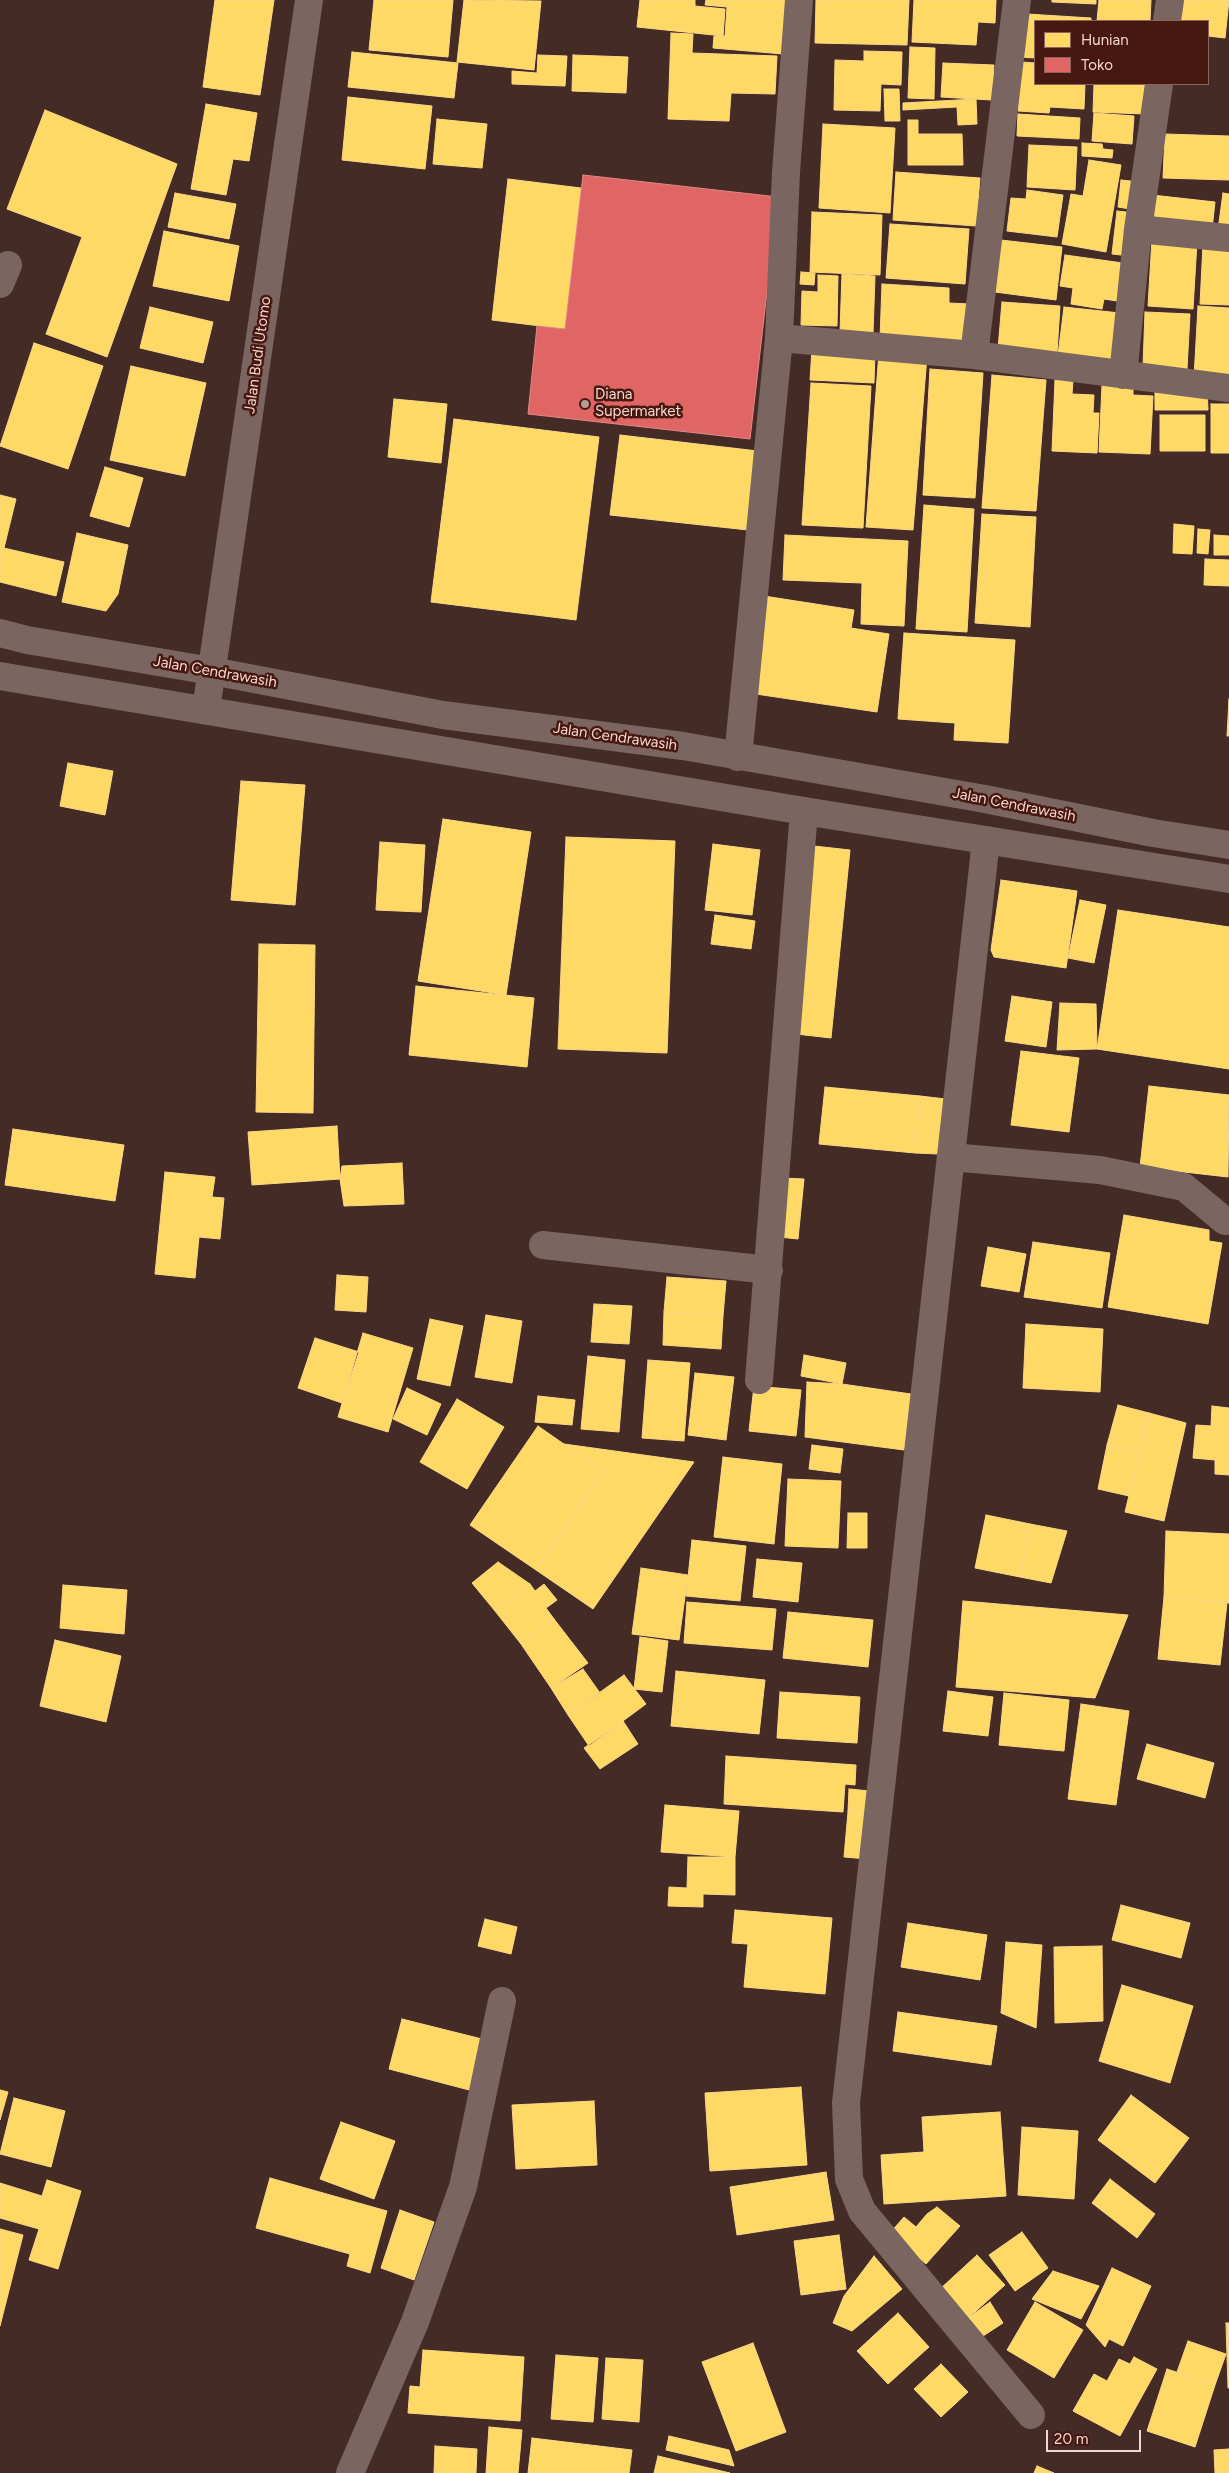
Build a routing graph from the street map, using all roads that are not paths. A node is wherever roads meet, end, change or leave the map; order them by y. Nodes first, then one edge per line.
1 (309, 0) edge
2 (799, 0) edge
3 (1017, 0) edge
4 (1170, 0) edge
5 (1168, 20) edge
6 (1159, 85) edge
7 (1138, 228) junction
8 (1229, 238) edge
9 (779, 338) junction
10 (974, 355) junction
11 (1123, 375) junction
12 (1229, 388) edge
13 (0, 633) edge
14 (212, 671) junction
15 (0, 676) edge
16 (206, 710) junction
17 (738, 757) junction
18 (804, 811) junction
19 (986, 840) junction
20 (1229, 845) edge
21 (1229, 879) edge
22 (951, 1157) junction
23 (1225, 1221) dead end
24 (543, 1245) dead end
25 (768, 1270) junction
26 (759, 1380) dead end
27 (502, 2001) dead end
28 (1031, 2415) dead end
29 (350, 2473) edge

1 - 14 street, Jalan Budi Utomo
2 - 9 street
3 - 10 street
4 - 5 street
6 - 7 street
7 - 8 street
7 - 11 street
9 - 10 street
9 - 17 street
10 - 11 street
11 - 12 street
13 - 14 street, Jalan Cendrawasih
14 - 16 street, Jalan Budi Utomo
14 - 17 street, Jalan Cendrawasih
15 - 16 street
16 - 18 street
17 - 20 street, Jalan Cendrawasih
18 - 19 street
18 - 25 street
19 - 21 street
19 - 22 street
22 - 23 street
22 - 28 street
24 - 25 street
25 - 26 street
27 - 29 street

